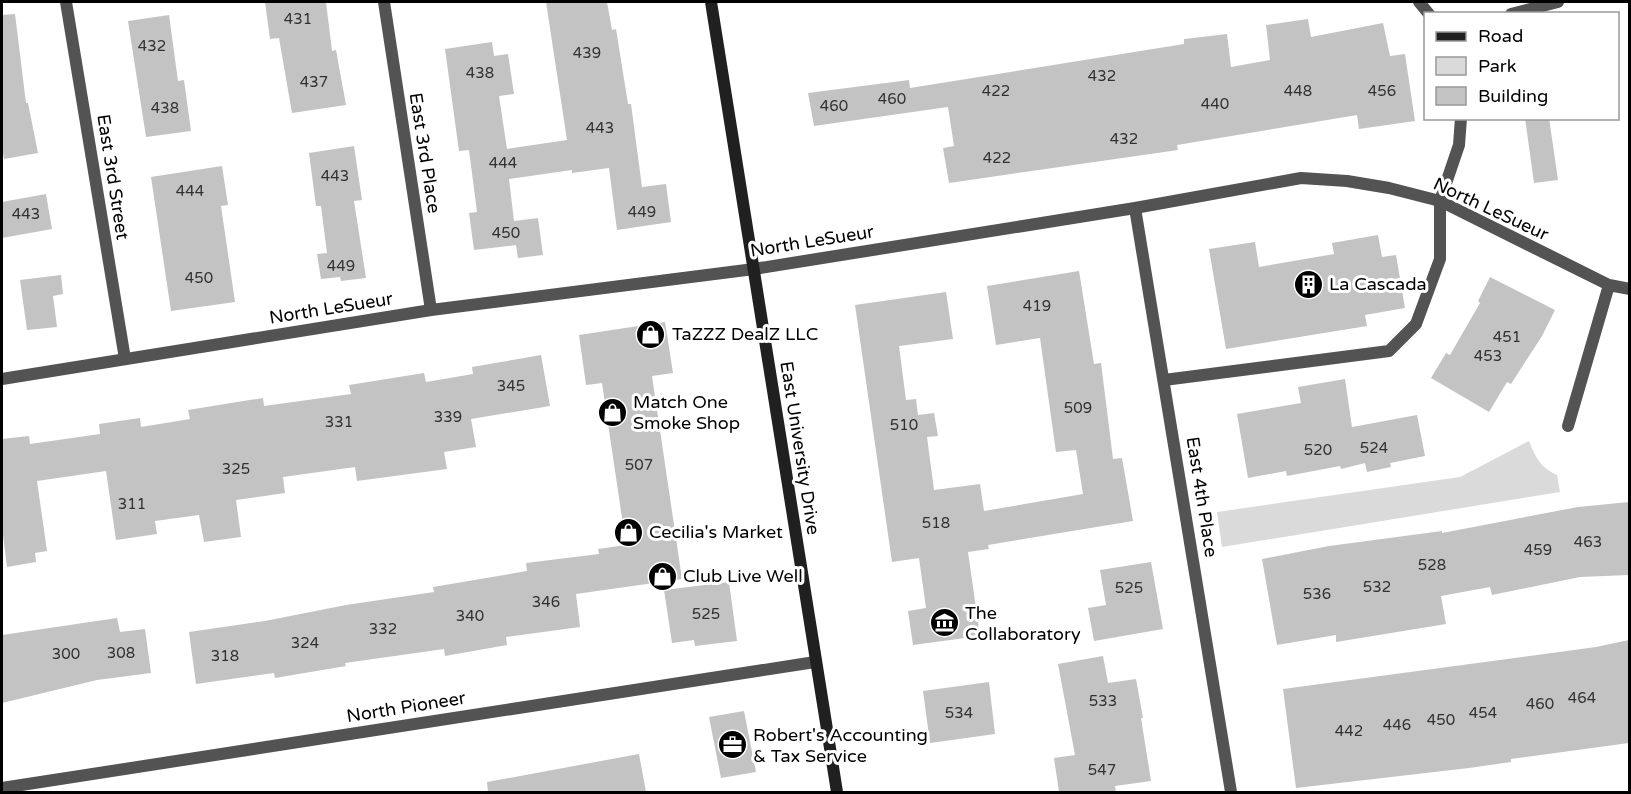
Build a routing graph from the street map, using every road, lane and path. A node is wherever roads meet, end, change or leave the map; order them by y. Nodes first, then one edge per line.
1 (66, 2) edge
2 (384, 2) edge
3 (711, 2) edge
4 (1558, 2) edge
5 (1518, 12) edge
6 (1461, 120) edge
7 (1440, 201) junction
8 (1135, 208) junction
9 (754, 268) junction
10 (1609, 285) junction
11 (1629, 289) edge
12 (431, 310) junction
13 (125, 359) junction
14 (2, 379) edge
15 (1164, 380) junction
16 (1568, 426) dead end
17 (815, 662) junction
18 (2, 788) edge
19 (837, 792) edge
20 (1231, 792) edge

1 - 13 street, East 3rd Street
2 - 12 street, East 3rd Place
3 - 9 main road, East University Drive
4 - 5 street
6 - 7 street
7 - 8 street, North LeSueur
7 - 10 street, North LeSueur
7 - 15 street
8 - 9 street, North LeSueur
8 - 15 street, East 4th Place
9 - 12 street, North LeSueur
9 - 17 main road, East University Drive
10 - 11 street, North LeSueur
10 - 16 street
12 - 13 street, North LeSueur
13 - 14 street, North LeSueur
15 - 20 street, East 4th Place
17 - 18 street, North Pioneer
17 - 19 main road, East University Drive

